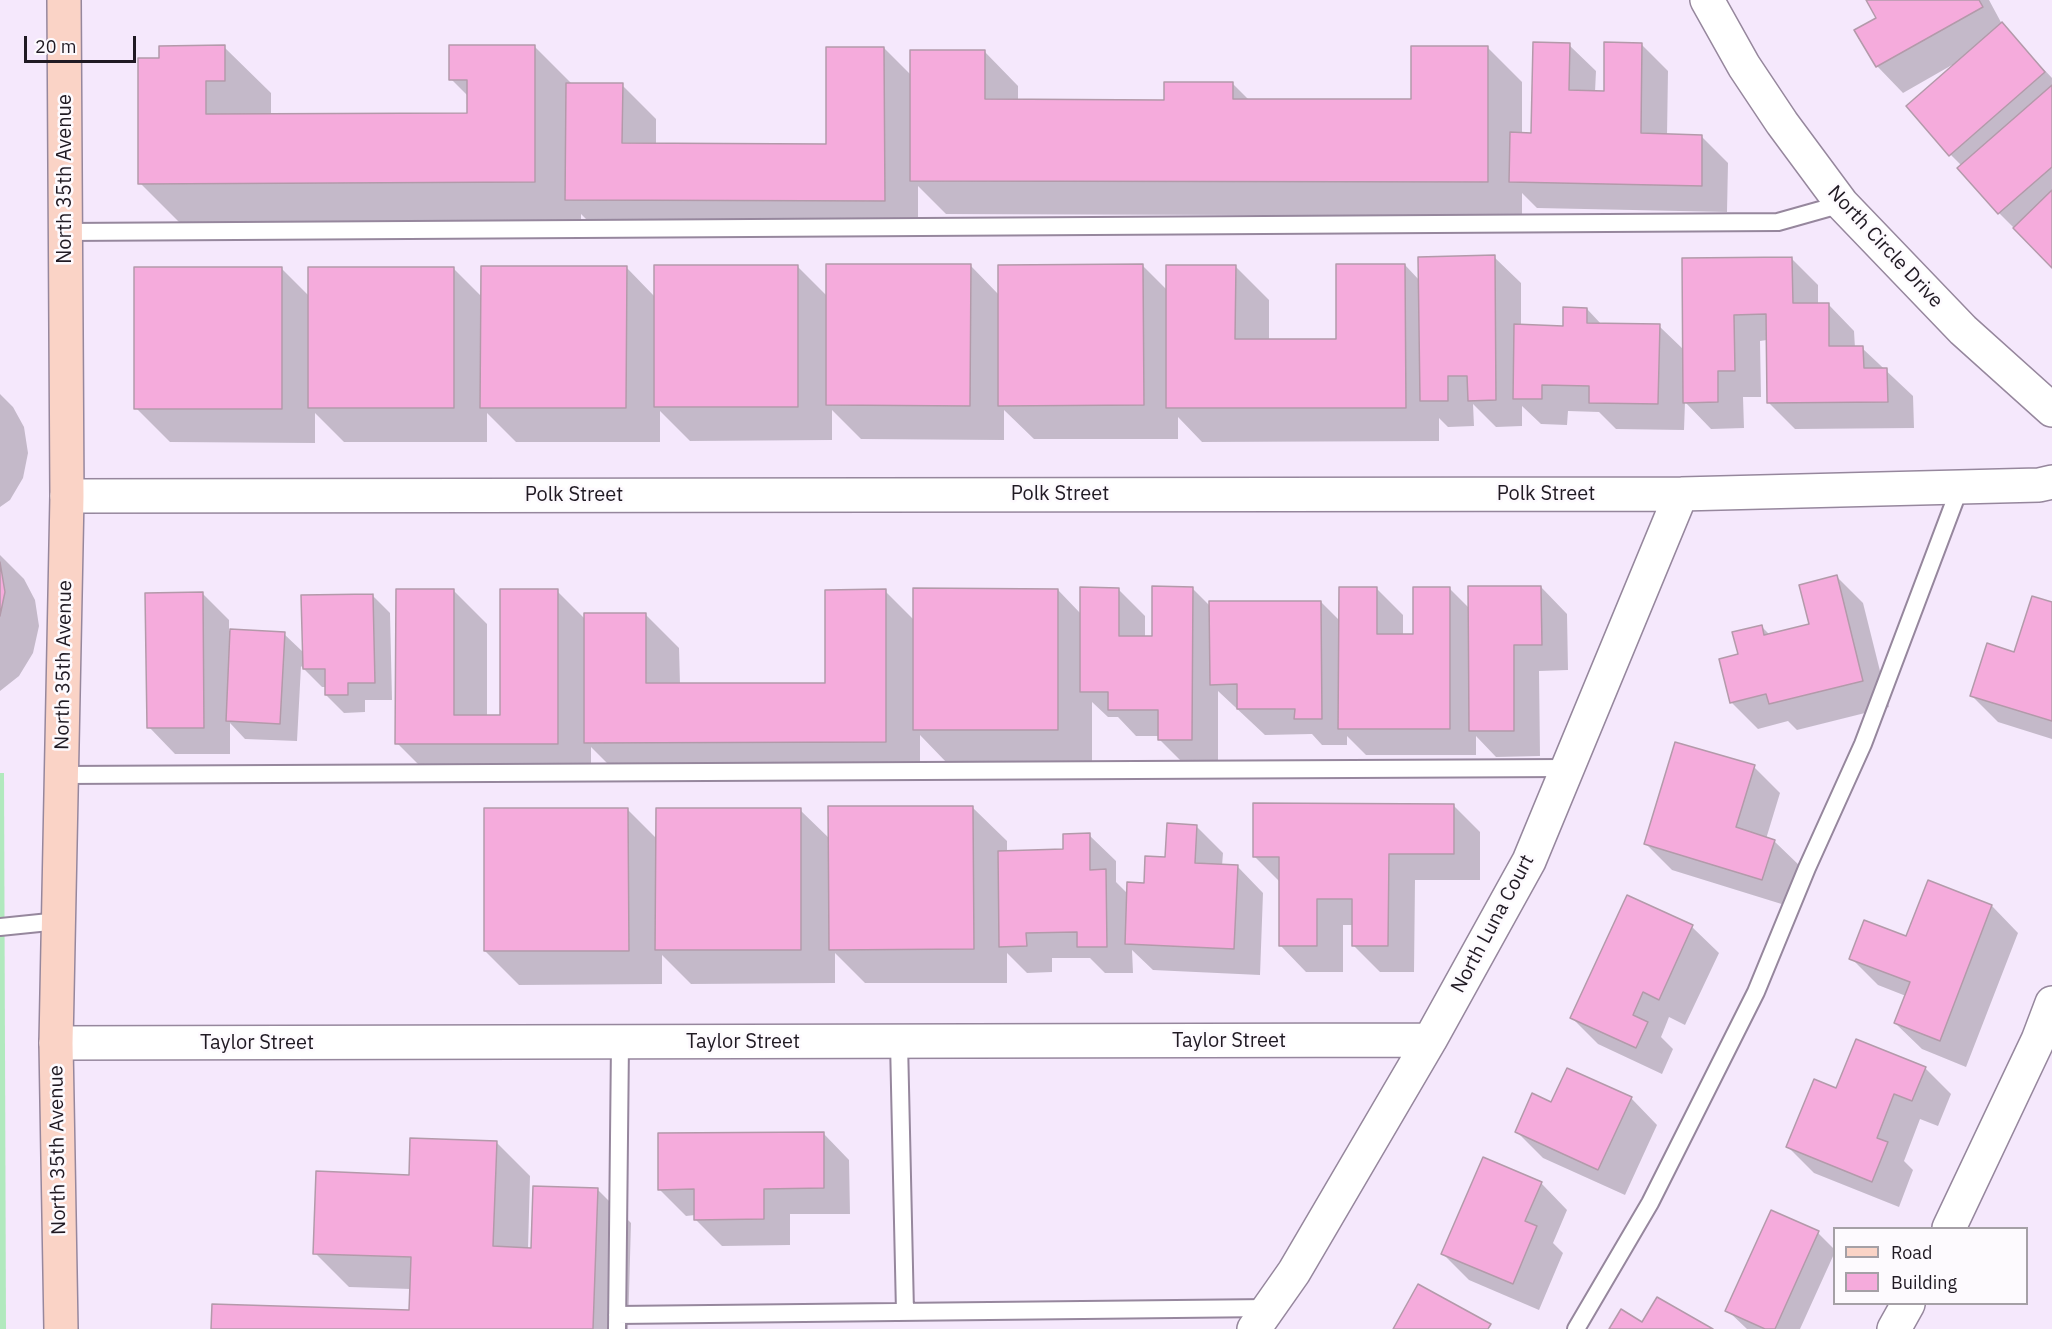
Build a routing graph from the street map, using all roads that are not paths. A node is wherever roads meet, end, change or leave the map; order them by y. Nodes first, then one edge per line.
1 (64, 0) edge
2 (1707, 0) edge
3 (1842, 204) junction
4 (64, 232) junction
5 (2052, 410) edge
6 (2052, 482) edge
7 (1960, 487) junction
8 (1681, 494) junction
9 (67, 495) junction
10 (1567, 768) junction
11 (61, 775) junction
12 (59, 921) junction
13 (0, 927) edge
14 (2052, 1003) edge
15 (1430, 1040) junction
16 (620, 1042) junction
17 (899, 1042) junction
18 (56, 1043) junction
19 (1949, 1227) edge
20 (1907, 1305) edge
21 (905, 1312) junction
22 (1261, 1318) edge
23 (617, 1322) edge
24 (61, 1329) edge
25 (1576, 1329) edge
26 (1894, 1329) edge

1 - 4 street, North 35th Avenue
2 - 3 street, North Circle Drive
3 - 4 lane
3 - 5 street, North Circle Drive
4 - 9 street, North 35th Avenue
6 - 7 street, Polk Street
7 - 8 street, Polk Street
7 - 25 lane
8 - 9 street, Polk Street
8 - 10 street, North Luna Court
9 - 11 street, North 35th Avenue
10 - 11 lane
10 - 15 street, North Luna Court
11 - 12 street, North 35th Avenue
12 - 13 lane
12 - 18 street, North 35th Avenue
14 - 19 street
15 - 17 street, Taylor Street
15 - 22 street, North Luna Court
16 - 17 street, Taylor Street
16 - 18 street, Taylor Street
16 - 23 lane
17 - 21 lane
18 - 24 street, North 35th Avenue
20 - 26 street
21 - 22 lane
21 - 23 lane

